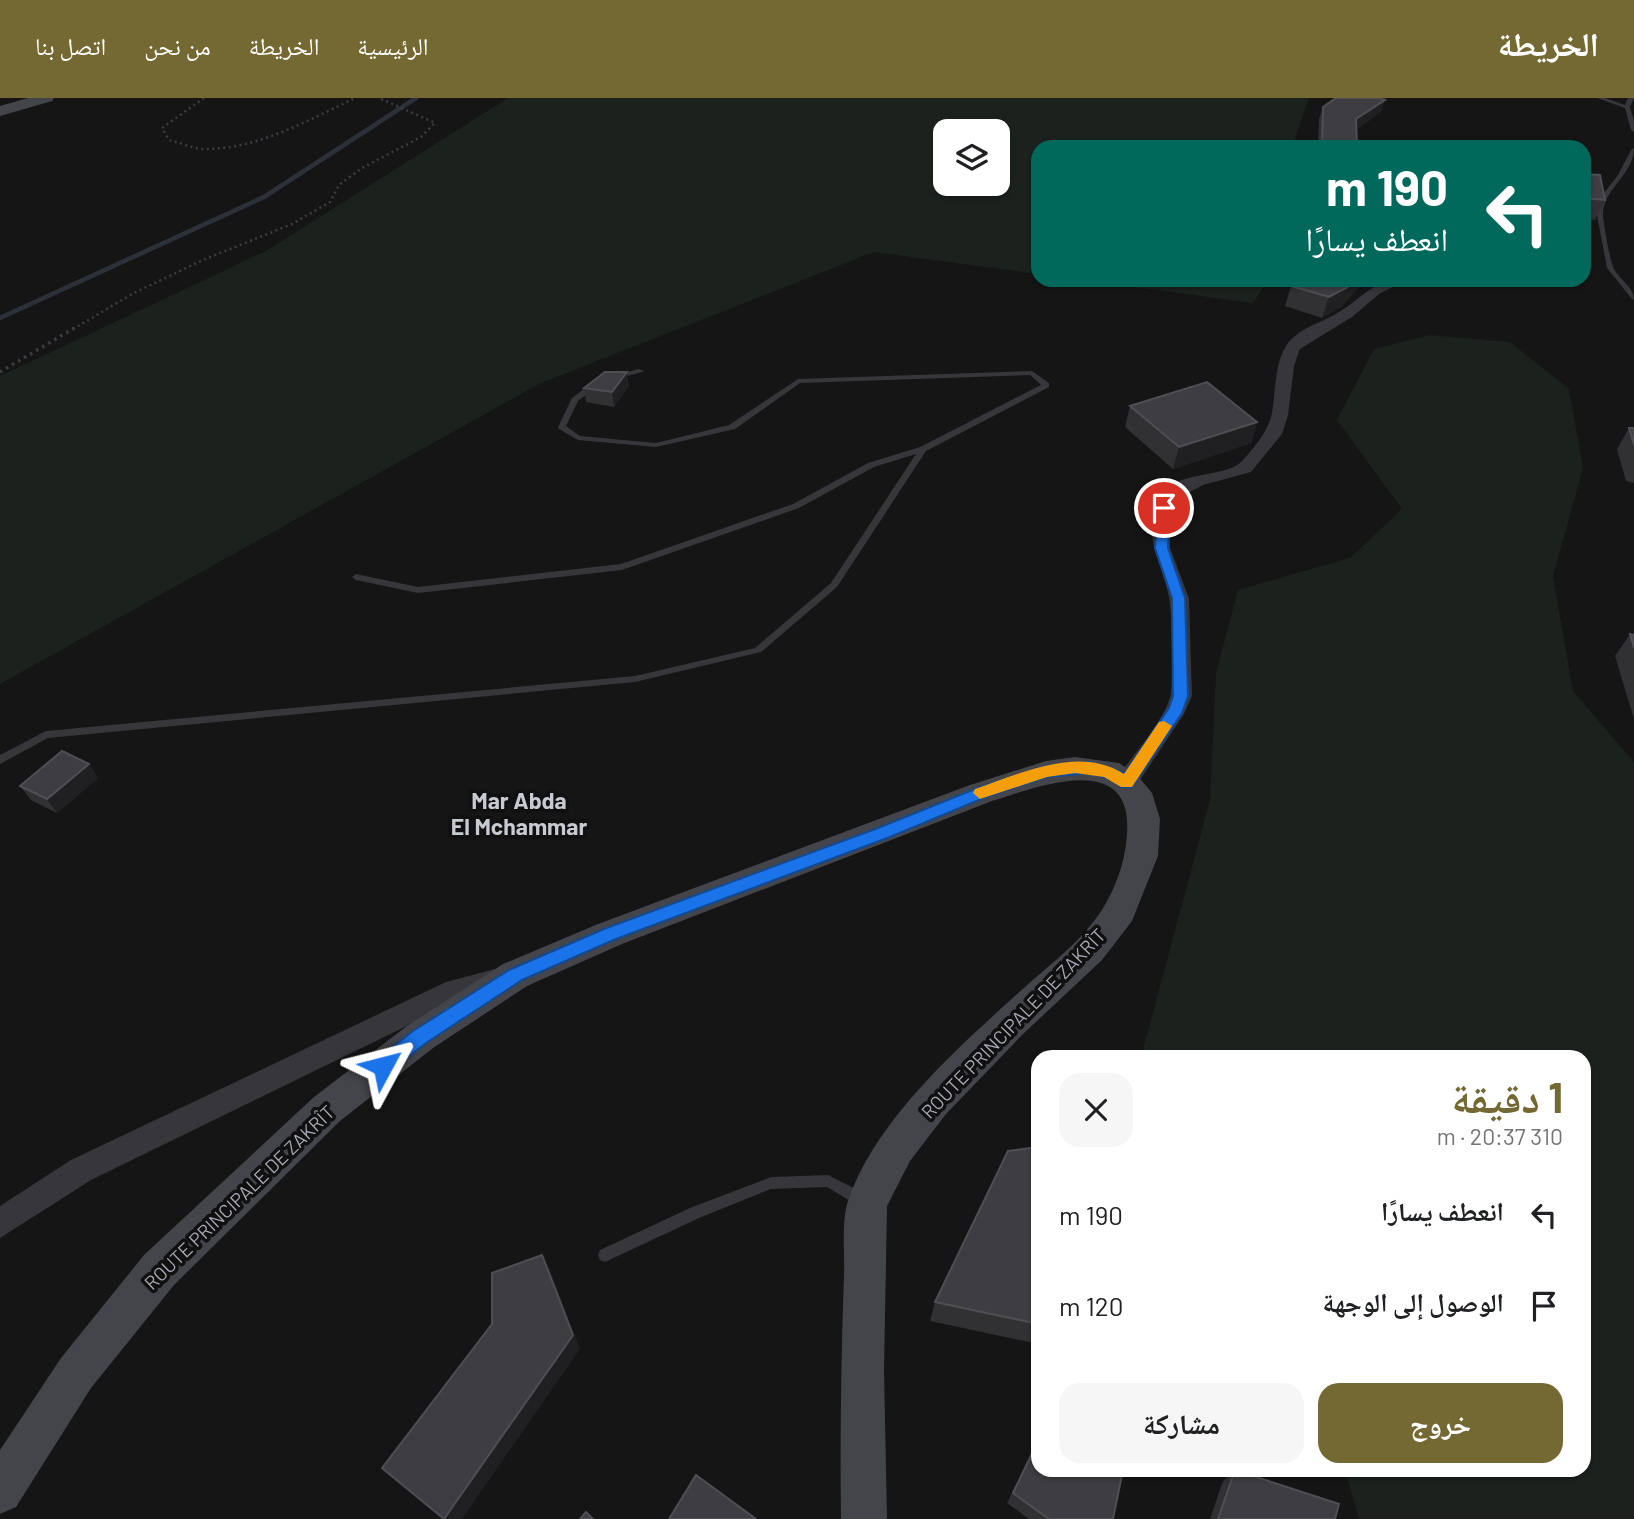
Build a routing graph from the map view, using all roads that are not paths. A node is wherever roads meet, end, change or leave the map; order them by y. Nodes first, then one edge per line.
1 (46, 98) edge
2 (1600, 98) edge
3 (1631, 98) edge
4 (25, 101) edge
5 (1627, 107) junction
6 (0, 111) edge
7 (1634, 130) edge
8 (1634, 150) edge
9 (1383, 287) edge
10 (1634, 298) edge
11 (641, 371) dead end
12 (923, 449) junction
13 (356, 577) dead end
14 (0, 760) edge
15 (1126, 783) junction
16 (515, 975) junction
17 (867, 1204) junction
18 (0, 1224) edge
19 (605, 1255) dead end
20 (0, 1492) edge
21 (864, 1519) edge

1 - 4 street
2 - 5 lane
3 - 5 lane
4 - 6 street
5 - 7 lane
8 - 10 lane
9 - 15 street
11 - 12 lane
12 - 13 lane
12 - 14 lane
15 - 16 street, ROUTE PRINCIPALE DE ZAKRÎT
15 - 17 street, ROUTE PRINCIPALE DE ZAKRÎT
16 - 18 street
16 - 20 street, ROUTE PRINCIPALE DE ZAKRÎT
17 - 19 lane
17 - 21 street, ROUTE PRINCIPALE DE ZAKRÎT

